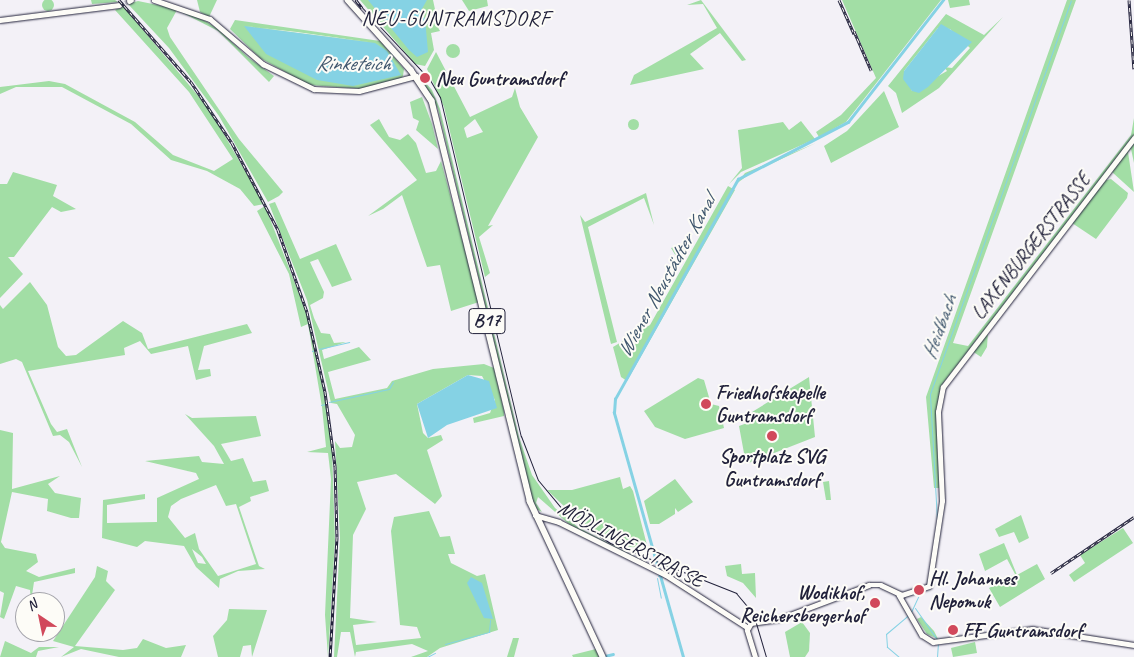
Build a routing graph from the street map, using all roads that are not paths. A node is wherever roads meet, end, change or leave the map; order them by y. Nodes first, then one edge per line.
1 (155, 0) edge
2 (348, 0) edge
3 (119, 6) dead end
4 (0, 20) edge
5 (416, 76) junction
6 (1134, 138) edge
7 (535, 515) junction
8 (899, 594) junction
9 (905, 595) junction
10 (905, 605) junction
11 (748, 626) junction
12 (1134, 645) edge
13 (603, 657) edge
14 (754, 657) edge

1 - 5 street
2 - 5 main road, B17
3 - 4 street
5 - 7 main road, B17
6 - 9 street, LAXENBURGERSTRASSE
7 - 11 street, MÖDLINGERSTRASSE
7 - 13 main road, B17
8 - 9 street, LAXENBURGERSTRASSE
8 - 10 street
8 - 11 street, LAXENBURGERSTRASSE
9 - 10 street
10 - 12 street
11 - 14 street

